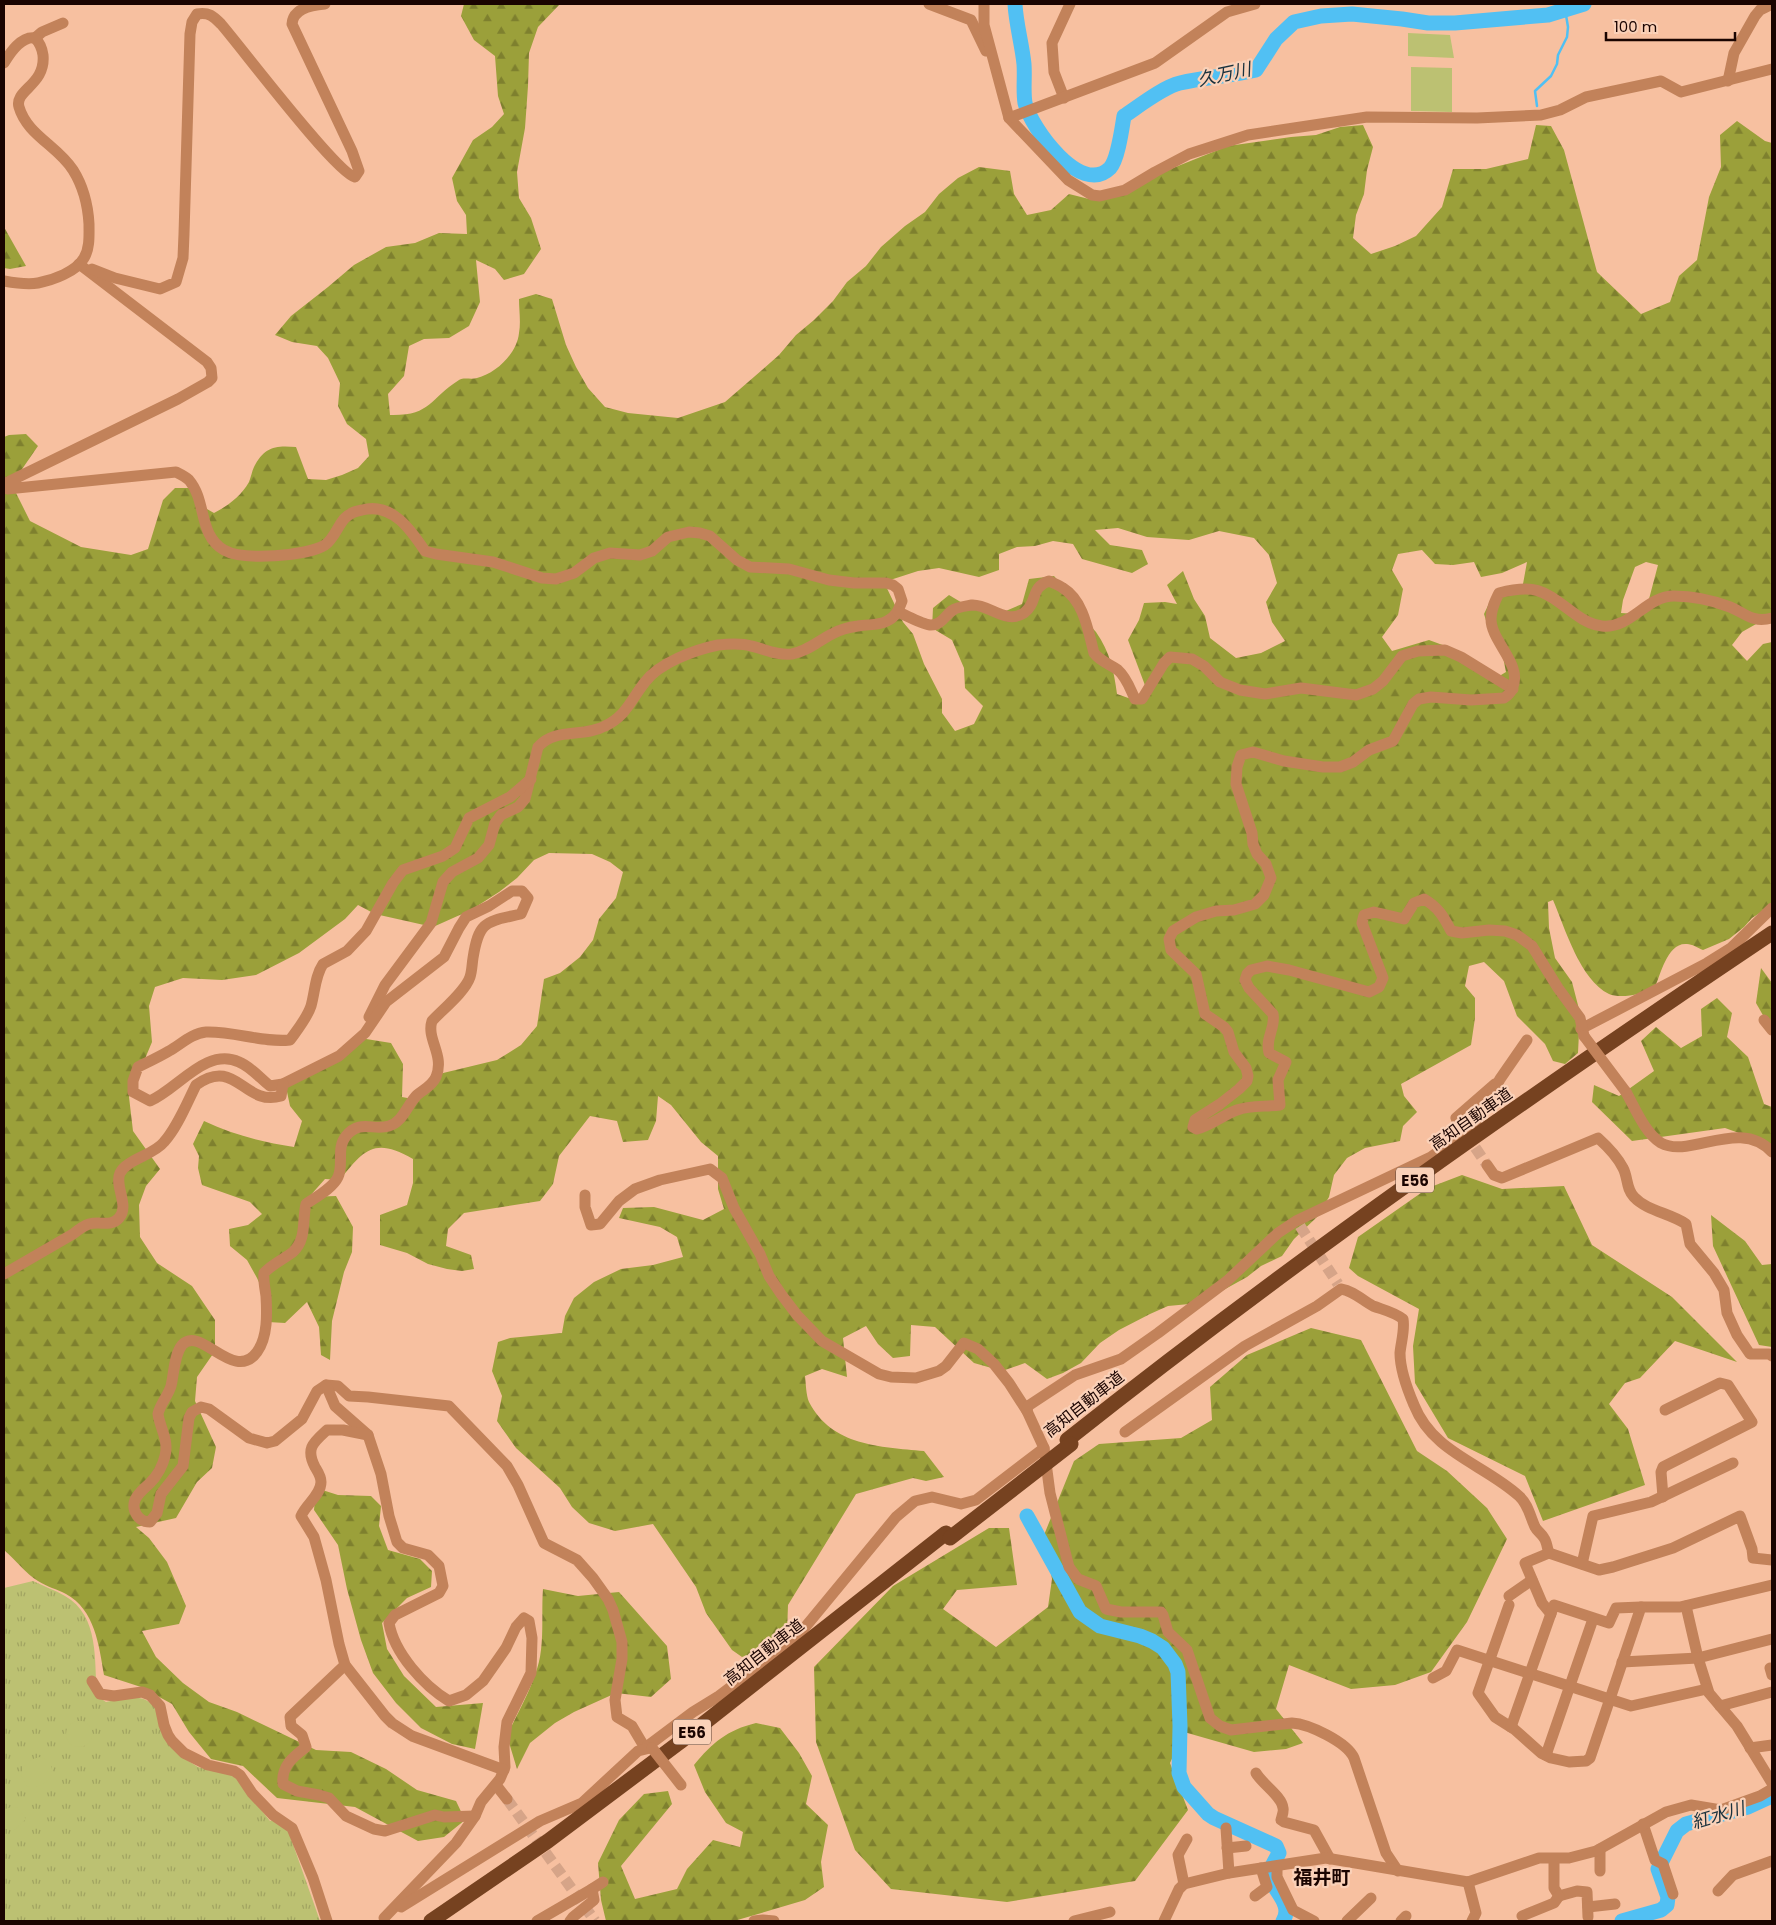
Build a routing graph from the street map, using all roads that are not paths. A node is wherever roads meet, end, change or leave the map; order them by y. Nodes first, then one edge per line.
1 (325, 4) edge
2 (929, 4) edge
3 (984, 4) edge
4 (1070, 4) edge
5 (1255, 4) edge
6 (1772, 4) edge
7 (64, 23) dead end
8 (34, 38) junction
9 (992, 55) junction
10 (4, 63) edge
11 (1772, 69) edge
12 (1728, 80) junction
13 (1064, 98) junction
14 (1014, 115) junction
15 (79, 264) junction
16 (4, 281) edge
17 (898, 612) junction
18 (1772, 618) edge
19 (1513, 689) junction
20 (531, 779) junction
21 (1772, 909) edge
22 (1772, 933) edge
23 (1772, 941) edge
24 (1764, 1020) dead end
25 (1772, 1030) edge
26 (1583, 1032) junction
27 (365, 1033) junction
28 (1527, 1040) dead end
29 (1500, 1079) junction
30 (283, 1084) junction
31 (1462, 1129) tunnel mouth
32 (1772, 1152) edge
33 (1487, 1165) tunnel mouth
34 (584, 1195) dead end
35 (4, 1274) edge
36 (1772, 1356) edge
37 (326, 1384) junction
38 (1665, 1410) dead end
39 (1027, 1412) junction
40 (1125, 1432) dead end
41 (368, 1435) junction
42 (1069, 1442) junction
43 (1044, 1448) junction
44 (1733, 1463) dead end
45 (1663, 1497) junction
46 (948, 1536) junction
47 (1549, 1553) junction
48 (1772, 1560) edge
49 (1582, 1564) junction
50 (1532, 1580) junction
51 (1772, 1585) edge
52 (1686, 1606) junction
53 (1641, 1607) junction
54 (1551, 1614) junction
55 (1593, 1619) junction
56 (1772, 1639) edge
57 (1698, 1658) junction
58 (1490, 1661) junction
59 (1622, 1662) junction
60 (345, 1665) junction
61 (1530, 1674) junction
62 (1433, 1678) dead end
63 (92, 1681) dead end
64 (1569, 1686) junction
65 (1708, 1689) junction
66 (1772, 1692) edge
67 (1610, 1699) junction
68 (1720, 1706) junction
69 (1511, 1727) junction
70 (1772, 1745) edge
71 (649, 1748) junction
72 (1750, 1748) junction
73 (1546, 1755) junction
74 (504, 1770) junction
75 (1256, 1774) dead end
76 (1772, 1784) edge
77 (496, 1785) junction
78 (681, 1785) dead end
79 (1772, 1789) edge
80 (507, 1799) tunnel mouth
81 (475, 1816) junction
82 (1643, 1824) junction
83 (1226, 1828) dead end
84 (1187, 1839) dead end
85 (1246, 1846) dead end
86 (1227, 1848) junction
87 (1600, 1849) junction
88 (1330, 1859) junction
89 (1554, 1859) junction
90 (1772, 1860) edge
91 (1270, 1867) junction
92 (1398, 1871) junction
93 (1600, 1871) dead end
94 (1229, 1873) junction
95 (603, 1882) dead end
96 (1468, 1882) junction
97 (1184, 1884) junction
98 (592, 1889) junction
99 (1718, 1891) dead end
100 (1673, 1894) dead end
101 (1255, 1896) dead end
102 (1559, 1896) junction
103 (1371, 1898) dead end
104 (1615, 1904) dead end
105 (1110, 1912) dead end
106 (1522, 1916) dead end
107 (381, 1919) edge
108 (1311, 1920) edge
109 (327, 1921) edge
110 (431, 1921) edge
111 (446, 1921) edge
112 (537, 1921) edge
113 (570, 1921) edge
114 (754, 1921) edge
115 (774, 1921) edge
116 (1074, 1921) edge
117 (1164, 1921) edge
118 (1347, 1921) edge
119 (1472, 1921) edge

1 - 15 street
2 - 9 street
3 - 9 street
4 - 13 street
5 - 13 street
6 - 12 street
7 - 8 street
8 - 10 street
8 - 15 street
9 - 14 street
11 - 12 street
12 - 14 street
13 - 14 street
15 - 16 street
15 - 17 street
17 - 19 street
17 - 20 street
18 - 19 street
19 - 26 street
20 - 27 street
20 - 30 street
21 - 26 street
22 - 42 highway, 高知自動車道 / E56
23 - 42 highway, 高知自動車道 / E56
24 - 25 street
26 - 32 street, bridge
27 - 30 street
27 - 37 street
28 - 29 street
29 - 31 street
29 - 39 street
30 - 35 street
33 - 36 street
34 - 39 street
37 - 41 street
37 - 71 street
38 - 45 street
39 - 43 street
40 - 47 street
41 - 60 street
41 - 74 street
42 - 46 highway, 高知自動車道 / E56
43 - 71 street
43 - 92 street
44 - 45 street
45 - 49 street
46 - 110 highway, 高知自動車道 / E56
46 - 111 highway, 高知自動車道 / E56
47 - 49 street
47 - 50 street
48 - 49 street
50 - 54 street
50 - 58 street
51 - 52 street
52 - 53 street
52 - 57 street
53 - 55 street
53 - 59 street
54 - 55 street
54 - 61 street
55 - 64 street
56 - 57 street
57 - 59 street
57 - 65 street
58 - 61 street
58 - 62 street
58 - 69 street
59 - 67 street
60 - 74 street
60 - 81 street
61 - 64 street
61 - 69 street
63 - 109 street
64 - 67 street
64 - 73 street
65 - 67 street
65 - 68 street
66 - 68 street
67 - 73 street
68 - 72 street
69 - 73 street
70 - 72 street
71 - 78 street, bridge
71 - 107 street
72 - 76 street
74 - 77 street
75 - 88 street
77 - 80 street
77 - 81 street
79 - 82 street
81 - 107 street
82 - 87 street
82 - 100 street
83 - 86 street
84 - 97 street
85 - 86 street
86 - 94 street
87 - 89 street
87 - 93 street
88 - 91 street
88 - 92 street
89 - 96 street
89 - 102 street
90 - 99 street
91 - 94 street
91 - 101 street
91 - 108 street
92 - 96 street
94 - 97 street
95 - 98 street
96 - 119 street
97 - 117 street
98 - 112 street
98 - 113 street
102 - 104 street
102 - 106 street
103 - 118 street
105 - 116 street
114 - 115 street

